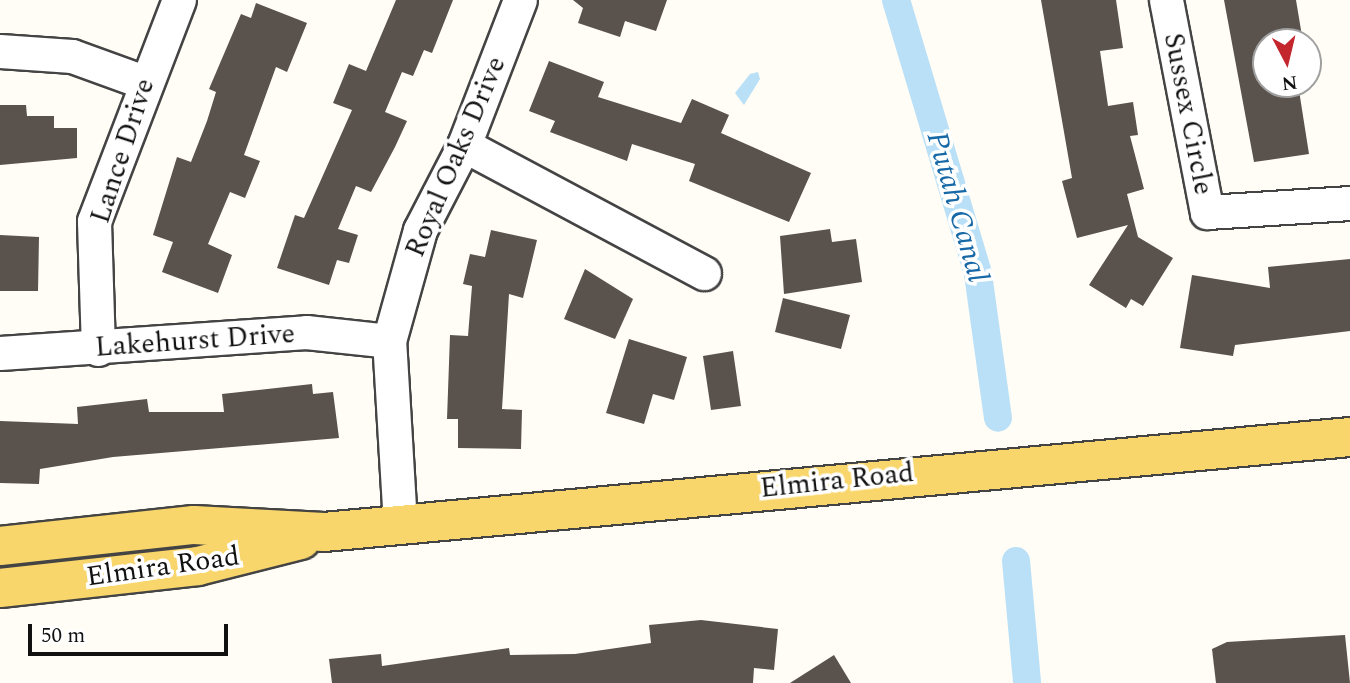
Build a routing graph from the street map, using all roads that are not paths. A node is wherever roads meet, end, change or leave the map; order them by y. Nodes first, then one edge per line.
1 (179, 0) edge
2 (520, 0) edge
3 (1166, 0) edge
4 (0, 51) edge
5 (144, 82) junction
6 (464, 145) junction
7 (1350, 203) edge
8 (704, 273) dead end
9 (389, 341) junction
10 (98, 349) junction
11 (0, 353) edge
12 (1350, 437) edge
13 (400, 524) junction
14 (324, 532) junction
15 (0, 546) edge
16 (0, 588) edge

1 - 5 street, Lance Drive
2 - 6 street, Royal Oaks Drive
3 - 7 street, Sussex Circle
4 - 5 street
5 - 10 street, Lance Drive
6 - 8 street
6 - 9 street, Royal Oaks Drive
9 - 10 street, Lakehurst Drive
9 - 13 street, Royal Oaks Drive
10 - 11 street, Lakehurst Drive
12 - 13 main road, Elmira Road
13 - 14 main road, Elmira Road
14 - 15 main road, Elmira Road
14 - 16 main road, Elmira Road

